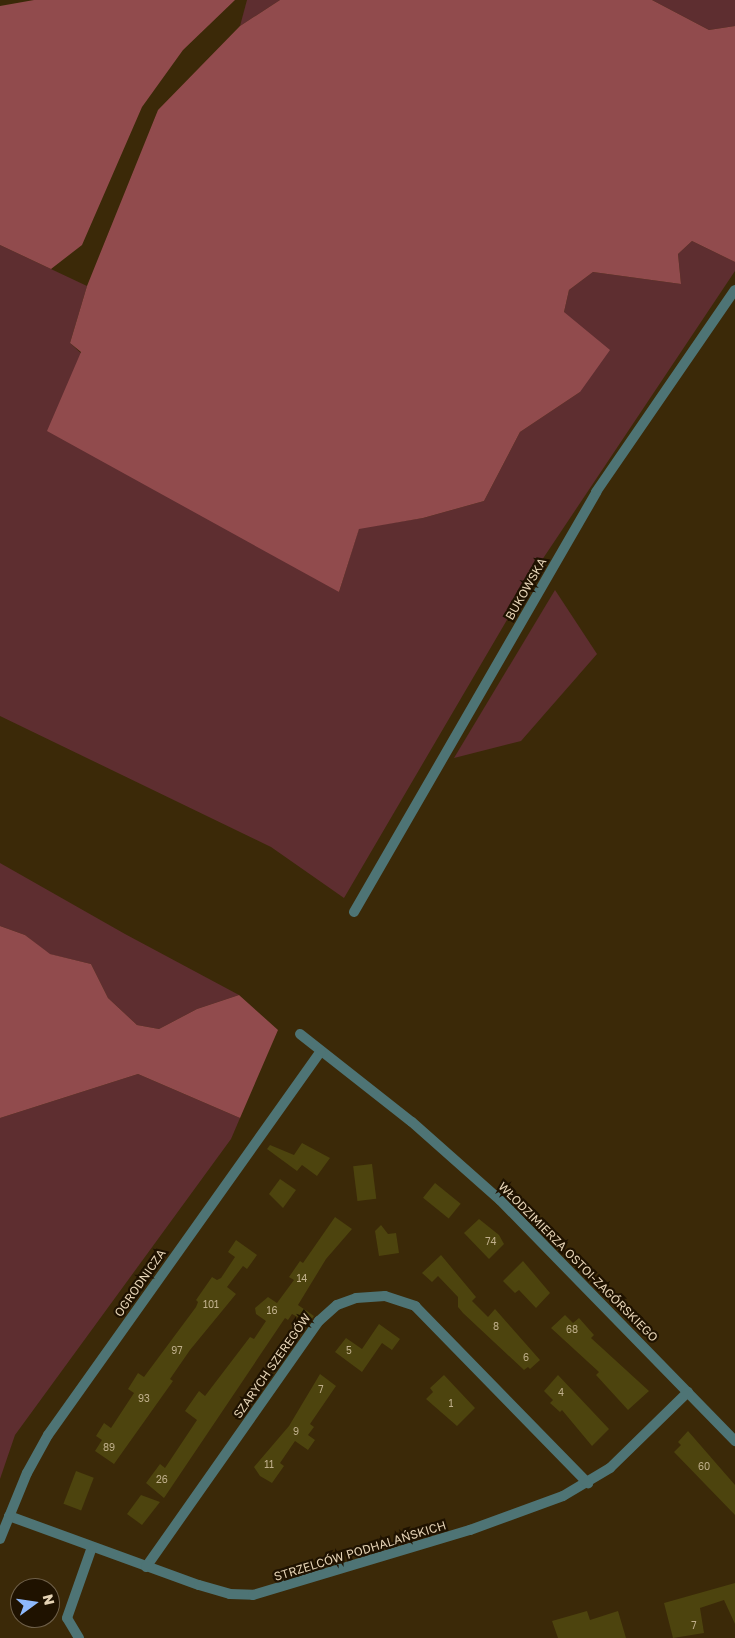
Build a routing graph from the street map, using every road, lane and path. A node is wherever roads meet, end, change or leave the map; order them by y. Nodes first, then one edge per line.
1 (735, 290) edge
2 (354, 912) dead end
3 (300, 1034) dead end
4 (320, 1052) junction
5 (688, 1392) junction
6 (735, 1441) edge
7 (588, 1483) junction
8 (9, 1516) junction
9 (0, 1539) edge
10 (92, 1547) junction
11 (146, 1567) junction
12 (79, 1638) edge

1 - 2 street, BUKOWSKA
3 - 4 street, WŁODZIMIERZA OSTOI-ZAGÓRSKIEGO
4 - 5 street, WŁODZIMIERZA OSTOI-ZAGÓRSKIEGO
4 - 8 street, OGRODNICZA
5 - 6 street, WŁODZIMIERZA OSTOI-ZAGÓRSKIEGO
5 - 7 street, STRZELCÓW PODHALAŃSKICH
7 - 11 street, STRZELCÓW PODHALAŃSKICH
7 - 11 street, SZARYCH SZEREGÓW
8 - 9 street, OGRODNICZA
8 - 10 street, STRZELCÓW PODHALAŃSKICH
10 - 11 street, STRZELCÓW PODHALAŃSKICH
10 - 12 street

